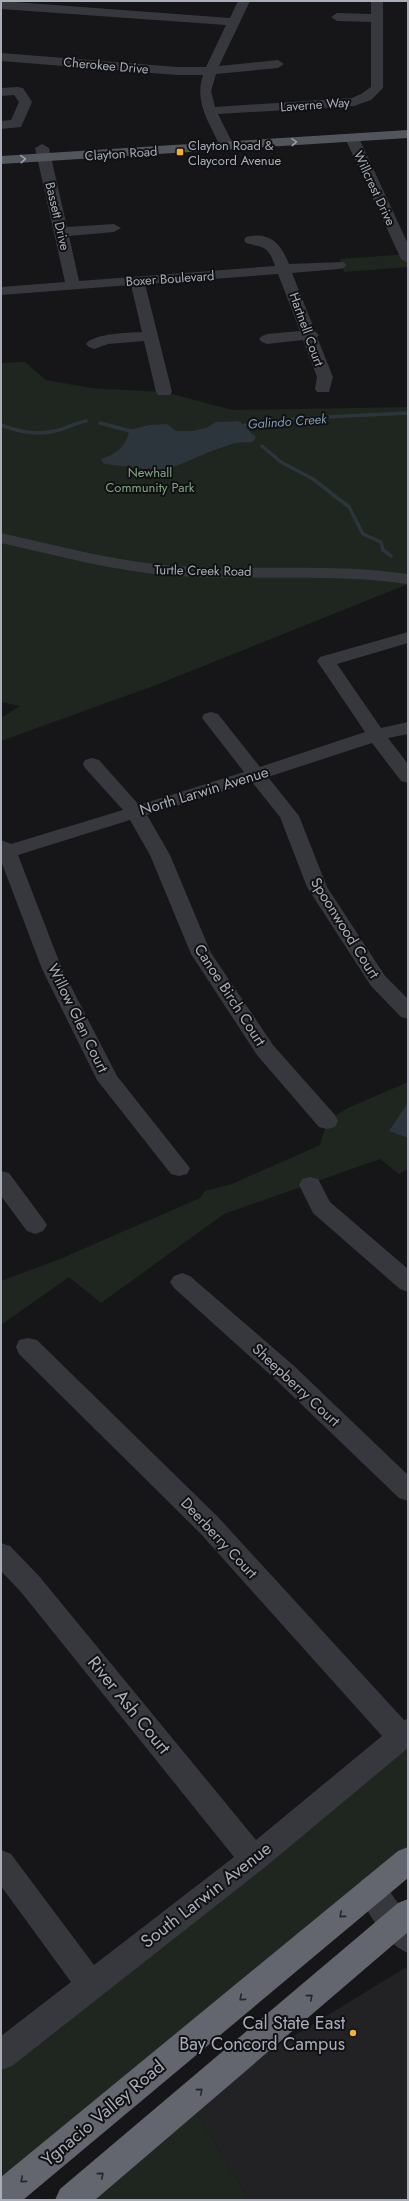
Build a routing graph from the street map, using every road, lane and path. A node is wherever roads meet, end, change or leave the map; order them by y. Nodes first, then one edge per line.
1 (244, 1) edge
2 (377, 1) edge
3 (1, 5) edge
4 (52, 5) edge
5 (337, 17) dead end
6 (376, 18) junction
7 (235, 22) junction
8 (1, 57) edge
9 (278, 64) dead end
10 (210, 71) junction
11 (1, 92) edge
12 (211, 111) junction
13 (1, 125) edge
14 (406, 128) edge
15 (352, 138) junction
16 (225, 141) junction
17 (1, 150) edge
18 (43, 153) junction
19 (1, 160) edge
20 (114, 228) dead end
21 (61, 232) junction
22 (251, 240) dead end
23 (408, 259) edge
24 (339, 265) dead end
25 (285, 269) junction
26 (137, 280) junction
27 (73, 285) junction
28 (1, 291) edge
29 (311, 335) junction
30 (150, 336) junction
31 (267, 339) dead end
32 (94, 344) dead end
33 (323, 389) dead end
34 (164, 392) dead end
35 (1, 538) edge
36 (408, 579) edge
37 (408, 637) edge
38 (211, 718) dead end
39 (408, 728) edge
40 (376, 735) junction
41 (92, 764) dead end
42 (256, 775) junction
43 (408, 777) edge
44 (135, 812) junction
45 (3, 850) edge
46 (408, 1012) edge
47 (327, 1121) dead end
48 (179, 1168) dead end
49 (1, 1179) edge
50 (310, 1185) dead end
51 (35, 1225) dead end
52 (182, 1282) dead end
53 (408, 1283) edge
54 (28, 1347) dead end
55 (408, 1492) edge
56 (1, 1554) edge
57 (404, 1734) edge
58 (254, 1859) junction
59 (408, 1860) edge
60 (1, 1863) edge
61 (372, 1890) junction
62 (405, 1922) edge
63 (91, 1985) junction
64 (1, 2055) edge
65 (1, 2198) edge
66 (71, 2200) edge

1 - 7 street
2 - 6 street, Laverne Way
3 - 4 street
4 - 7 street
5 - 6 street
6 - 12 street, Laverne Way
7 - 10 street
8 - 10 street, Cherokee Drive
9 - 10 street, Cherokee Drive
10 - 12 street
11 - 13 street
12 - 16 street
14 - 15 main road, Clayton Road
14 - 16 main road, Clayton Road
16 -> 15 main road, Clayton Road
15 - 23 street, Willcrest Drive
16 - 18 main road, Clayton Road
17 - 18 main road, Clayton Road
19 -> 18 main road, Clayton Road
18 - 21 street, Bassett Drive
20 - 21 street
21 - 27 street, Bassett Drive
22 - 25 street, Hartnell Court
24 - 25 street, Boxer Boulevard
25 - 26 street, Boxer Boulevard
25 - 29 street, Hartnell Court
26 - 27 street, Boxer Boulevard
26 - 30 street
27 - 28 street, Boxer Boulevard
29 - 31 street
29 - 33 street, Hartnell Court
30 - 32 street
30 - 34 street
35 - 36 street, Turtle Creek Road
37 - 40 street
38 - 42 street, Spoonwood Court
39 - 40 street, North Larwin Avenue
40 - 42 street, North Larwin Avenue
40 - 43 street
41 - 44 street, Canoe Birch Court
42 - 44 street, North Larwin Avenue
42 - 46 street, Spoonwood Court
44 - 45 street, North Larwin Avenue
44 - 47 street, Canoe Birch Court
45 - 48 street, Willow Glen Court
49 - 51 street
50 - 53 street
52 - 55 street, Sheepberry Court
54 - 57 street, Deerberry Court
56 - 58 street, River Ash Court
57 - 58 street, South Larwin Avenue
58 - 63 street, South Larwin Avenue
59 - 61 highway, Ygnacio Valley Road
60 - 63 street
61 - 62 street
61 -> 65 highway, Ygnacio Valley Road
66 -> 62 highway
63 - 64 street, South Larwin Avenue

